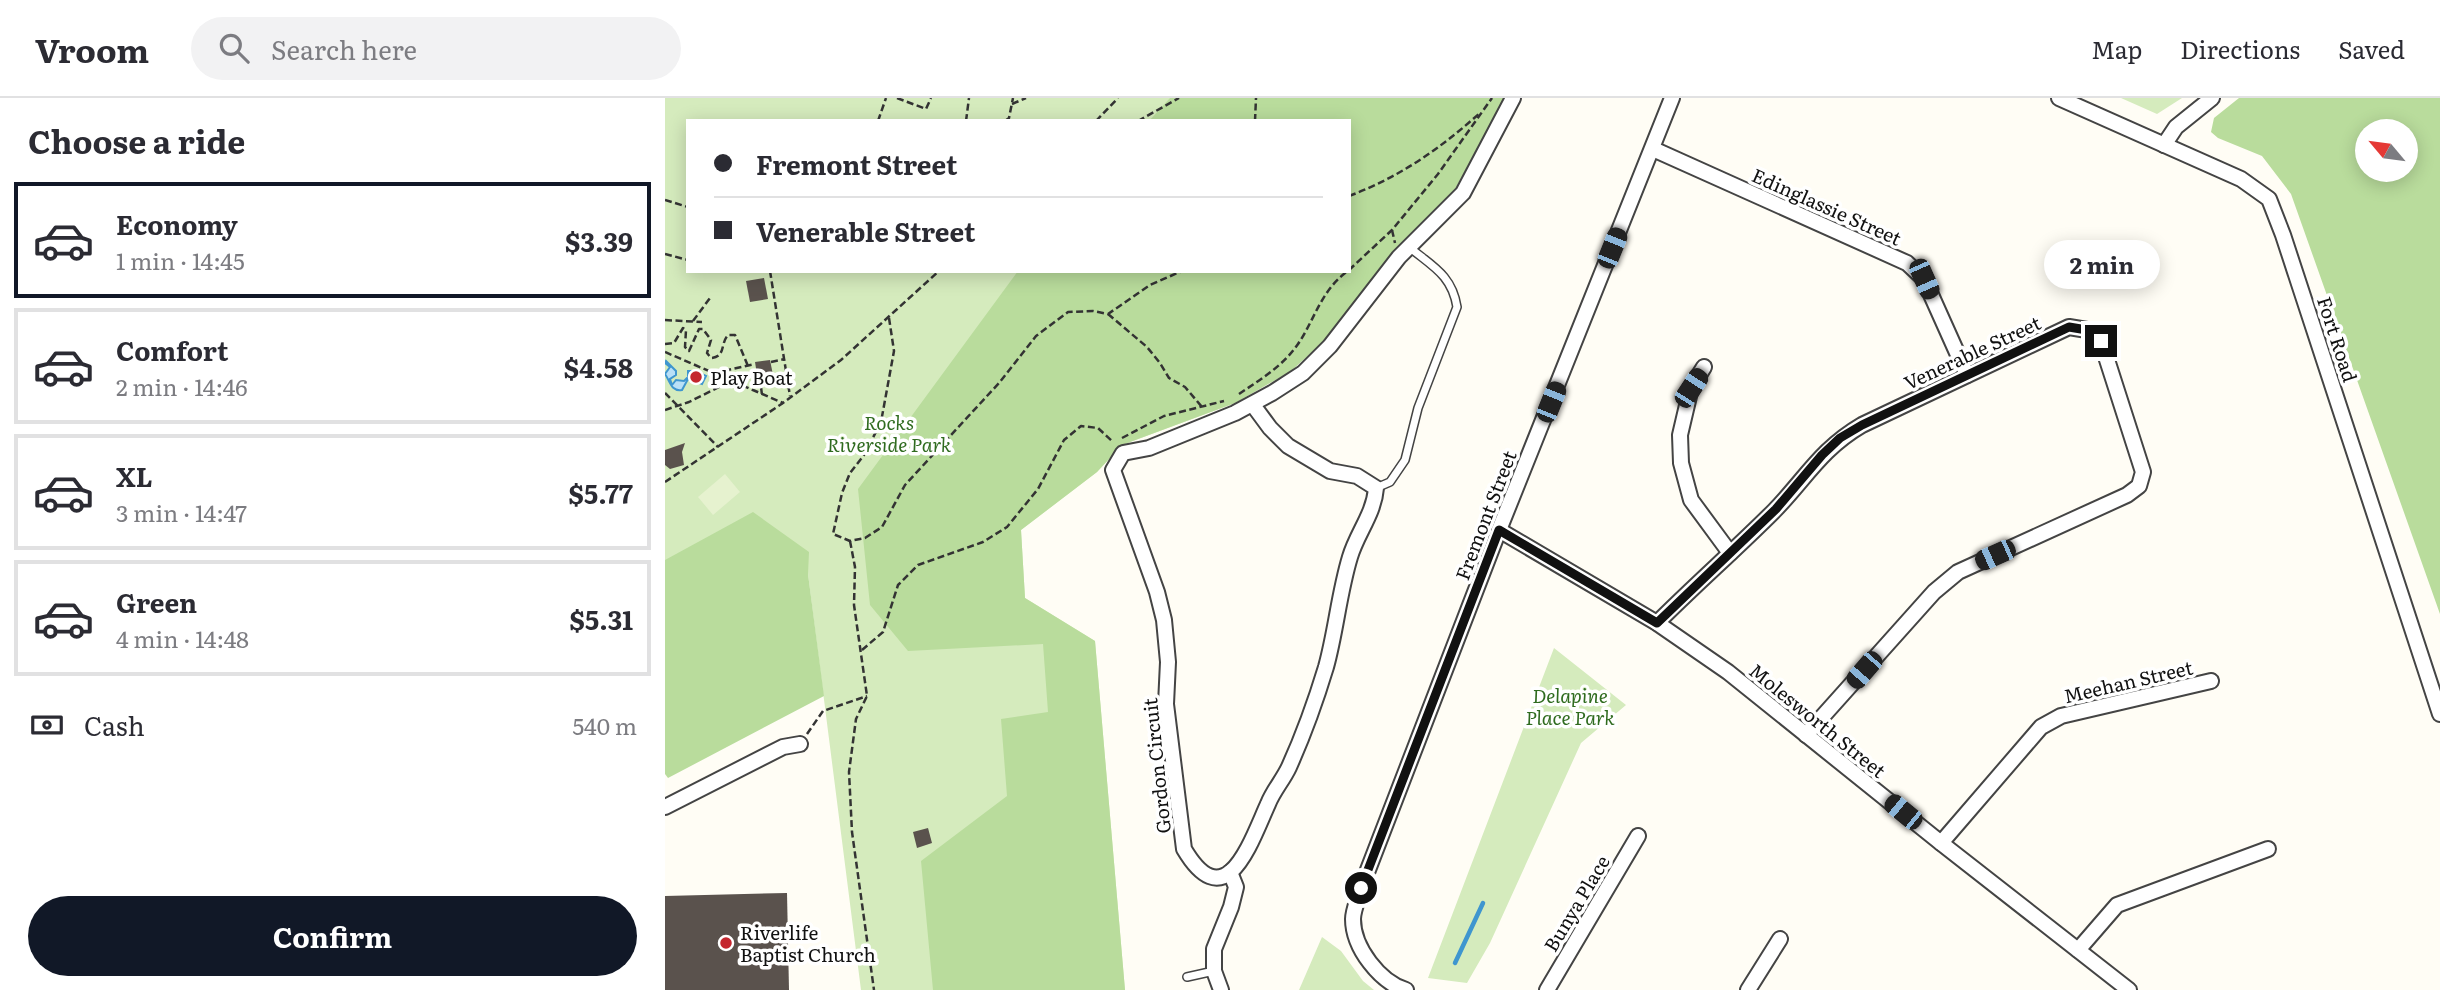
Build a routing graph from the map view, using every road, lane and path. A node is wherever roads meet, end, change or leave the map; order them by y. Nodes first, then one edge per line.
1 (885, 98) edge
2 (897, 98) edge
3 (931, 98) edge
4 (968, 98) edge
5 (1013, 98) edge
6 (1026, 98) edge
7 (1108, 98) edge
8 (1118, 98) edge
9 (1179, 98) edge
10 (1256, 98) edge
11 (1492, 98) edge
12 (1513, 98) edge
13 (1672, 98) edge
14 (2059, 98) edge
15 (2212, 98) edge
16 (1012, 104) junction
17 (1113, 105) junction
18 (1486, 108) junction
19 (878, 119) edge
20 (966, 119) edge
21 (1008, 119) edge
22 (1098, 119) edge
23 (1142, 119) edge
24 (1255, 119) edge
25 (2164, 145) junction
26 (1653, 149) junction
27 (1351, 195) edge
28 (665, 200) edge
29 (686, 206) edge
30 (1409, 246) junction
31 (665, 254) edge
32 (686, 259) edge
33 (1351, 268) edge
34 (770, 273) edge
35 (937, 273) edge
36 (1177, 273) edge
37 (1346, 273) edge
38 (710, 298) dead end
39 (1108, 314) junction
40 (889, 318) junction
41 (665, 320) edge
42 (693, 321) junction
43 (702, 322) dead end
44 (665, 345) edge
45 (665, 352) edge
46 (785, 359) junction
47 (771, 362) dead end
48 (755, 364) dead end
49 (748, 366) junction
50 (1705, 367) dead end
51 (712, 373) junction
52 (1968, 375) junction
53 (725, 379) junction
54 (761, 387) dead end
55 (665, 393) edge
56 (762, 395) junction
57 (791, 397) junction
58 (783, 403) junction
59 (1253, 405) junction
60 (678, 406) junction
61 (1202, 407) junction
62 (665, 410) edge
63 (718, 447) junction
64 (665, 482) edge
65 (1376, 488) junction
66 (1499, 530) junction
67 (850, 541) junction
68 (1730, 553) junction
69 (1657, 623) junction
70 (862, 650) junction
71 (2211, 681) dead end
72 (867, 696) junction
73 (2440, 714) edge
74 (1806, 735) junction
75 (800, 744) joint
76 (665, 807) edge
77 (1638, 836) dead end
78 (1941, 843) junction
79 (2268, 849) dead end
80 (1230, 872) junction
81 (1780, 939) dead end
82 (2078, 950) junction
83 (1214, 971) junction
84 (1187, 977) dead end
85 (874, 990) edge
86 (1221, 990) edge
87 (1406, 990) edge
88 (1547, 990) edge
89 (1748, 990) edge
90 (2129, 990) edge

1 - 19 path
2 - 3 path
4 - 20 path
5 - 16 path
6 - 16 path
7 - 17 path
8 - 17 path
9 - 23 path
10 - 24 path
11 - 18 path
12 - 30 street, Gordon Circuit
13 - 26 street, Fremont Street
14 - 25 street, Fort Road
15 - 25 street
16 - 21 path
17 - 22 path
18 - 27 path
18 - 33 path
25 - 73 street, Fort Road
26 - 52 street, Edinglassie Street
26 - 66 street, Fremont Street
28 - 29 path
30 - 59 street, Gordon Circuit
30 - 65 lane
31 - 32 path
34 - 46 path
35 - 40 path
36 - 39 path
37 - 61 path
38 - 42 path
39 - 61 path
39 - 67 path
40 - 57 path
40 - 67 path
41 - 42 path
42 - 43 path
44 - 49 path
45 - 51 path
46 - 47 path
46 - 57 path
48 - 49 path
49 - 51 path
50 - 68 street
51 - 53 path
52 - 68 street, Venerable Street
52 - 74 street, Venerable Street
53 - 56 path
53 - 60 path
54 - 56 path
55 - 60 path
56 - 58 path
57 - 58 path
58 - 63 path
59 - 65 street
59 - 80 street, Gordon Circuit
60 - 62 path
60 - 63 path
61 - 70 path
63 - 64 path
65 - 80 street
66 - 69 street, Molesworth Street
66 - 87 street, Fremont Street
67 - 70 path
68 - 69 street, Venerable Street
69 - 74 street, Molesworth Street
70 - 72 path
71 - 78 street, Meehan Street
72 - 75 path
72 - 85 path
74 - 78 street, Molesworth Street
75 - 76 street
77 - 88 street, Bunya Place
78 - 82 street, Molesworth Street
79 - 82 street
80 - 83 street
81 - 89 street
82 - 90 street, Molesworth Street
83 - 84 lane
83 - 86 street

